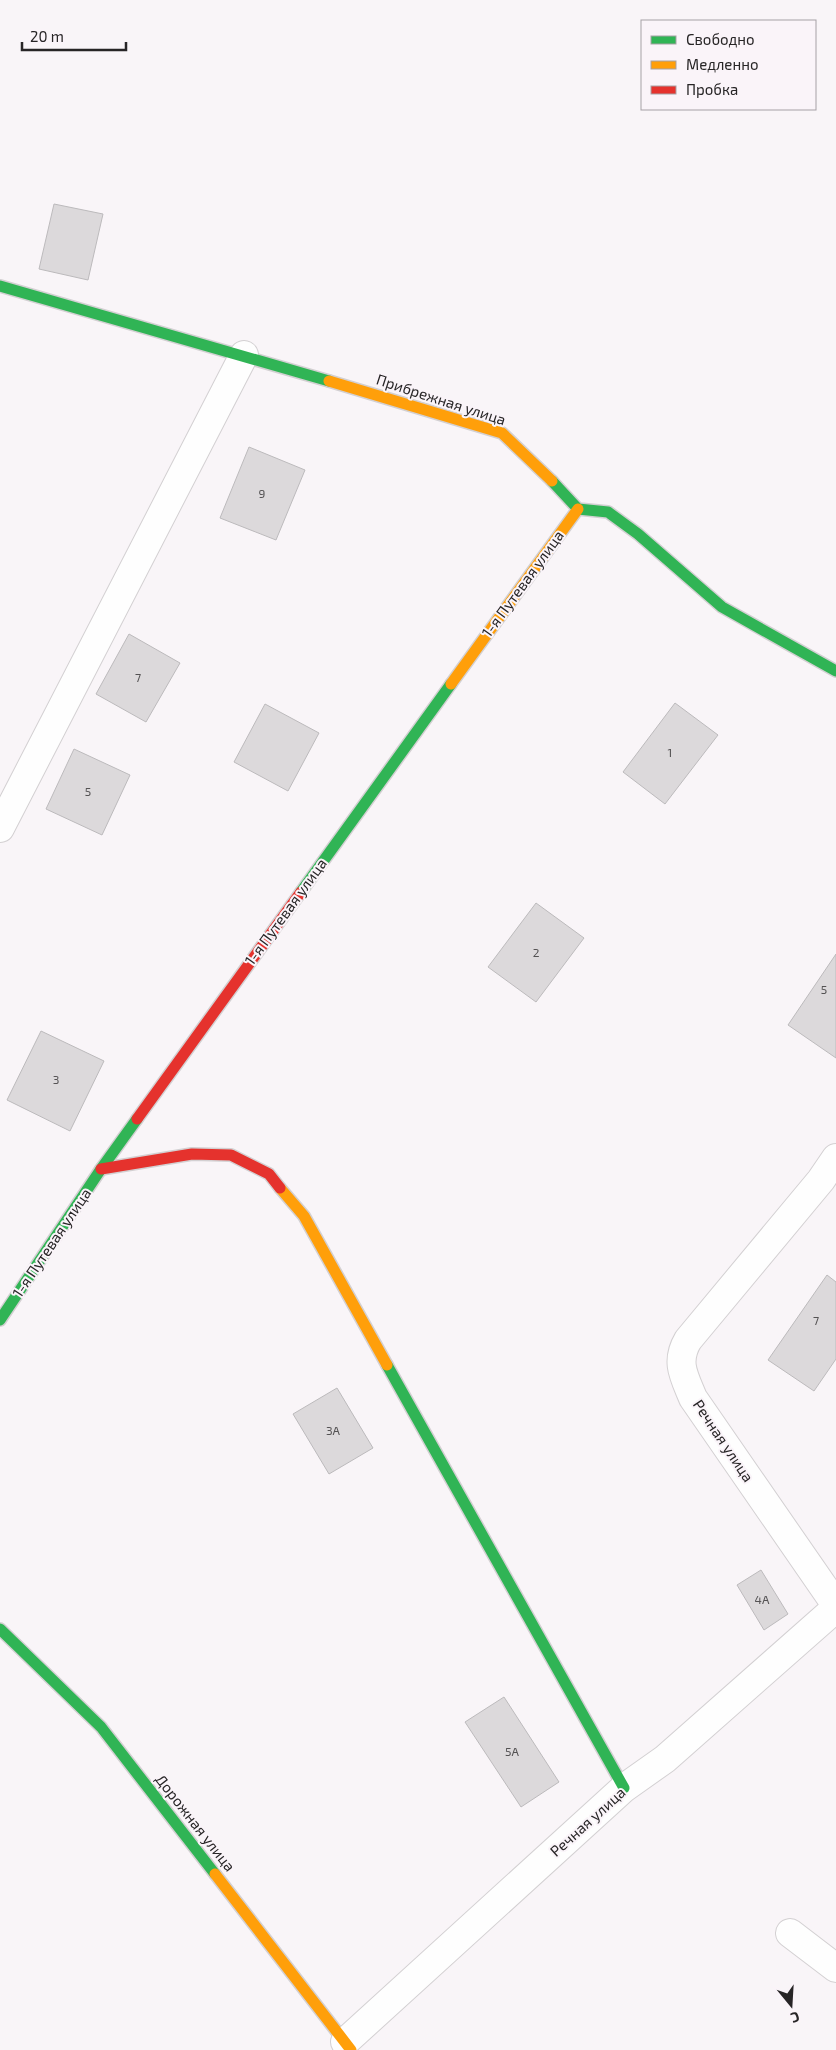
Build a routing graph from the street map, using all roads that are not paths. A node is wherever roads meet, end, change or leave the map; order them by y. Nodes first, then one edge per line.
1 (0, 286) edge
2 (244, 355) junction
3 (578, 509) junction
4 (836, 671) edge
5 (0, 828) edge
6 (836, 1158) edge
7 (101, 1169) junction
8 (0, 1320) edge
9 (836, 1607) edge
10 (0, 1628) edge
11 (624, 1788) junction
12 (790, 1933) dead end
13 (836, 1968) edge
14 (348, 2046) edge

1 - 2 street, Прибрежная улица
2 - 3 street, Прибрежная улица
2 - 5 street
3 - 4 street
3 - 7 street, 1-я Путевая улица
6 - 9 street, Речная улица
7 - 8 street, 1-я Путевая улица
7 - 11 street
9 - 11 street, Речная улица
10 - 14 street, Дорожная улица
11 - 14 street, Речная улица
12 - 13 street

